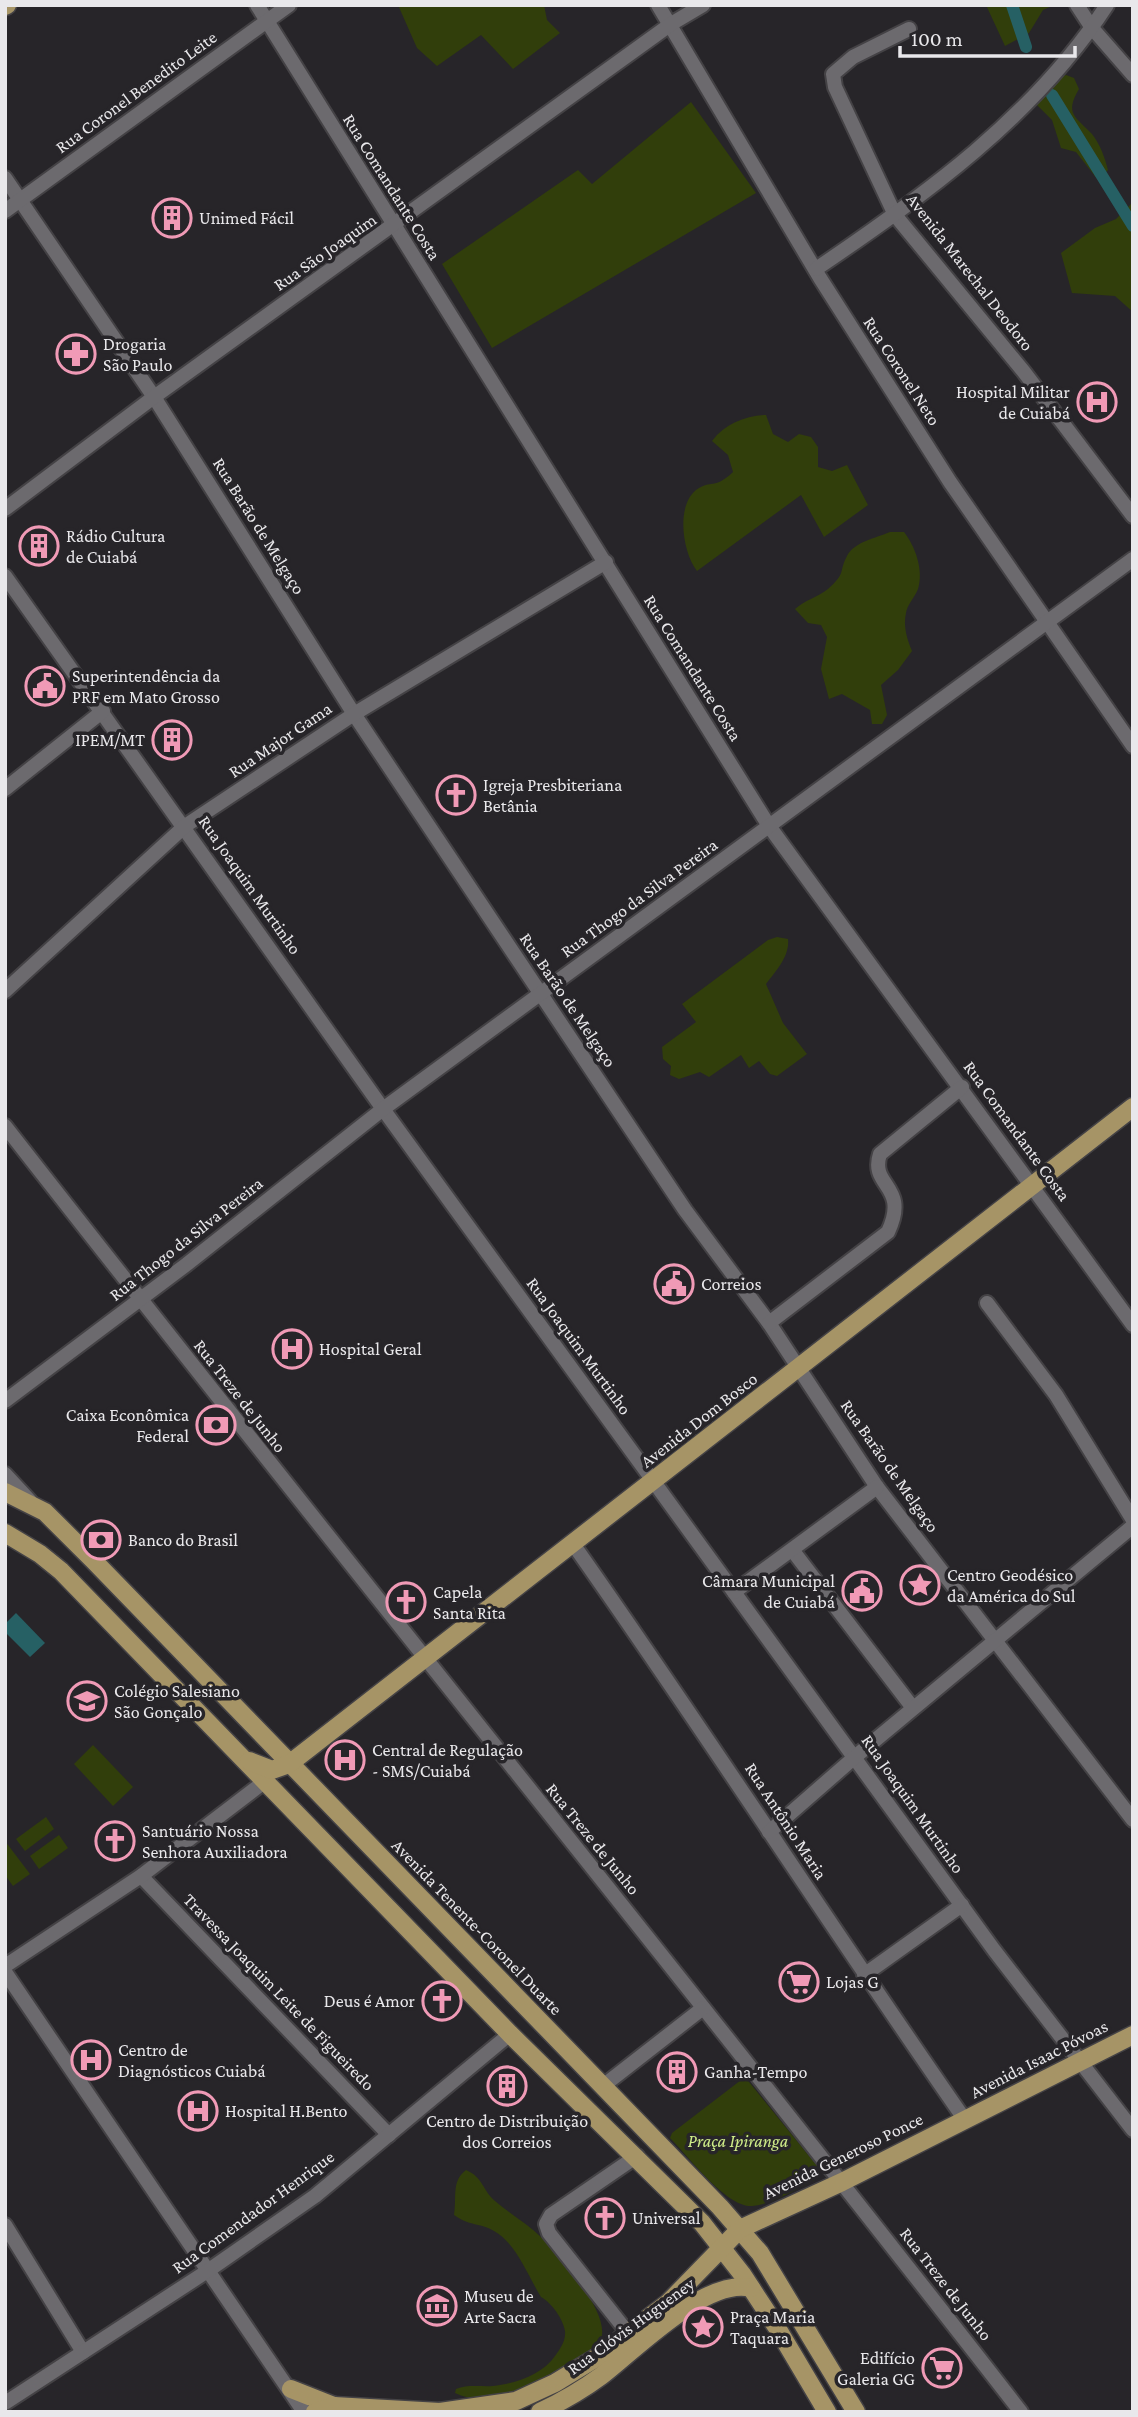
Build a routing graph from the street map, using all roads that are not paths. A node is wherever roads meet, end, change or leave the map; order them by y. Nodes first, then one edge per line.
1 (257, 5) edge
2 (289, 5) edge
3 (658, 5) edge
4 (703, 5) edge
5 (1077, 5) edge
6 (1107, 5) edge
7 (267, 22) junction
8 (671, 24) junction
9 (1092, 28) junction
10 (909, 29) dead end
11 (1133, 75) edge
12 (5, 178) edge
13 (20, 200) junction
14 (5, 211) edge
15 (895, 215) junction
16 (394, 227) junction
17 (816, 269) junction
18 (154, 397) junction
19 (5, 509) edge
20 (1133, 516) edge
21 (1133, 559) edge
22 (606, 562) junction
23 (5, 576) edge
24 (1045, 623) junction
25 (103, 711) junction
26 (354, 714) junction
27 (1133, 746) edge
28 (5, 789) edge
29 (185, 826) junction
30 (769, 826) junction
31 (5, 991) edge
32 (540, 994) junction
33 (961, 1087) junction
34 (1133, 1107) edge
35 (383, 1109) junction
36 (5, 1126) edge
37 (1033, 1185) junction
38 (140, 1299) junction
39 (987, 1303) dead end
40 (769, 1323) junction
41 (1133, 1325) edge
42 (800, 1368) junction
43 (5, 1401) edge
44 (5, 1474) edge
45 (653, 1481) junction
46 (877, 1487) junction
47 (5, 1492) edge
48 (31, 1503) junction
49 (1133, 1520) edge
50 (1133, 1526) edge
51 (5, 1533) edge
52 (573, 1544) junction
53 (793, 1550) junction
54 (734, 1592) junction
55 (996, 1639) junction
56 (425, 1659) junction
57 (913, 1708) junction
58 (856, 1756) junction
59 (241, 1757) junction
60 (289, 1764) junction
61 (264, 1782) junction
62 (1133, 1820) edge
63 (769, 1832) junction
64 (141, 1876) junction
65 (962, 1905) junction
66 (5, 1966) edge
67 (5, 1972) edge
68 (863, 1975) junction
69 (703, 2008) junction
70 (510, 2034) junction
71 (1133, 2035) edge
72 (1080, 2062) junction
73 (603, 2086) junction
74 (964, 2120) junction
75 (1133, 2130) edge
76 (389, 2135) junction
77 (637, 2156) junction
78 (842, 2182) junction
79 (5, 2225) edge
80 (740, 2229) junction
81 (722, 2247) junction
82 (209, 2270) junction
83 (751, 2288) junction
84 (628, 2333) junction
85 (83, 2352) junction
86 (291, 2389) junction
87 (5, 2403) edge
88 (334, 2406) junction
89 (304, 2412) edge
90 (315, 2412) edge
91 (440, 2412) edge
92 (540, 2412) edge
93 (827, 2412) edge
94 (856, 2412) edge
95 (1021, 2412) edge

1 - 7 street, Rua Comandante Costa
2 - 7 street, Rua Coronel Benedito Leite
3 - 8 street, Rua Coronel Neto
4 - 8 street, Rua São Joaquim
5 - 9 street
6 - 9 street
7 - 13 street, Rua Coronel Benedito Leite
7 - 16 street, Rua Comandante Costa
8 - 16 street, Rua São Joaquim
8 - 17 street, Rua Coronel Neto
9 - 11 street
9 - 15 street
10 - 15 street, Avenida Marechal Deodoro
12 - 13 street, Rua Barão de Melgaço
13 - 14 street, Rua Coronel Benedito Leite
13 - 18 street, Rua Barão de Melgaço
15 - 17 street
15 - 20 street, Avenida Marechal Deodoro
16 - 18 street, Rua São Joaquim
16 - 22 street, Rua Comandante Costa
17 - 24 street, Rua Coronel Neto
18 - 19 street, Rua São Joaquim
18 - 26 street, Rua Barão de Melgaço
21 - 24 street, Rua Thogo da Silva Pereira
22 - 26 street, Rua Major Gama
22 - 30 street, Rua Comandante Costa
23 - 25 street, Rua Joaquim Murtinho
24 - 27 street, Rua Coronel Neto
24 - 30 street, Rua Thogo da Silva Pereira
25 - 28 street
25 - 29 street, Rua Joaquim Murtinho
26 - 29 street, Rua Major Gama
26 - 32 street, Rua Barão de Melgaço
29 - 31 street, Rua Major Gama
29 - 35 street, Rua Joaquim Murtinho
30 - 32 street, Rua Thogo da Silva Pereira
30 - 33 street, Rua Comandante Costa
32 - 35 street, Rua Thogo da Silva Pereira
32 - 40 street, Rua Barão de Melgaço
33 - 37 street, Rua Comandante Costa
33 - 40 street
34 - 37 main road, Avenida Dom Bosco
35 - 38 street, Rua Thogo da Silva Pereira
35 - 45 street, Rua Joaquim Murtinho
36 - 38 street, Rua Treze de Junho
37 - 41 street, Rua Comandante Costa
37 - 42 main road, Avenida Dom Bosco
38 - 43 street, Rua Thogo da Silva Pereira
38 - 56 street, Rua Treze de Junho
39 - 49 street
40 - 42 street, Rua Barão de Melgaço
42 - 45 main road, Avenida Dom Bosco
42 - 46 street, Rua Barão de Melgaço
44 - 48 street, Avenida Tenente-Coronel Duarte
45 - 52 main road, Avenida Dom Bosco
45 - 54 street, Rua Joaquim Murtinho
46 - 53 street
46 - 55 street, Rua Barão de Melgaço
47 - 48 main road, Avenida Tenente-Coronel Duarte
48 - 60 main road, Avenida Tenente-Coronel Duarte
50 - 55 street
51 - 59 main road
52 - 56 main road, Avenida Dom Bosco
52 - 63 street, Rua Antônio Maria
53 - 54 street
53 - 57 street
54 - 58 street, Rua Joaquim Murtinho
55 - 57 street
55 - 62 street, Rua Barão de Melgaço
56 - 60 main road, Avenida Dom Bosco
56 - 69 street, Rua Treze de Junho
57 - 58 street
58 - 63 street
58 - 65 street, Rua Joaquim Murtinho
59 - 60 main road
59 - 61 main road
60 - 73 main road, Avenida Tenente-Coronel Duarte
61 - 64 street
61 - 70 main road
63 - 68 street, Rua Antônio Maria
64 - 66 street
64 - 76 street, Travessa Joaquim Leite de Figueiredo
65 - 68 street
65 - 72 street, Rua Joaquim Murtinho
67 - 82 street
68 - 74 street, Rua Antônio Maria
69 - 73 street
69 - 78 street, Rua Treze de Junho
70 - 76 street, Rua Comendador Henrique
70 - 77 main road
71 - 72 main road, Avenida Isaac Póvoas
72 - 74 main road, Avenida Isaac Póvoas
72 - 75 street, Rua Joaquim Murtinho
73 - 80 main road, Avenida Tenente-Coronel Duarte
74 - 78 main road, Avenida Generoso Ponce
76 - 82 street, Rua Comendador Henrique
77 - 81 main road
77 - 84 street
78 - 80 main road, Avenida Generoso Ponce
78 - 95 street, Rua Treze de Junho
79 - 85 street
80 - 81 main road
80 - 94 main road, Avenida Tenente-Coronel Duarte
81 - 83 main road
81 - 84 main road
82 - 85 street, Rua Comendador Henrique
82 - 86 street
83 - 92 main road, Rua Clóvis Hugueney
83 - 93 main road
84 - 91 main road
85 - 87 street, Rua Comendador Henrique
86 - 88 main road
86 - 89 street
88 - 90 main road
88 - 91 main road

